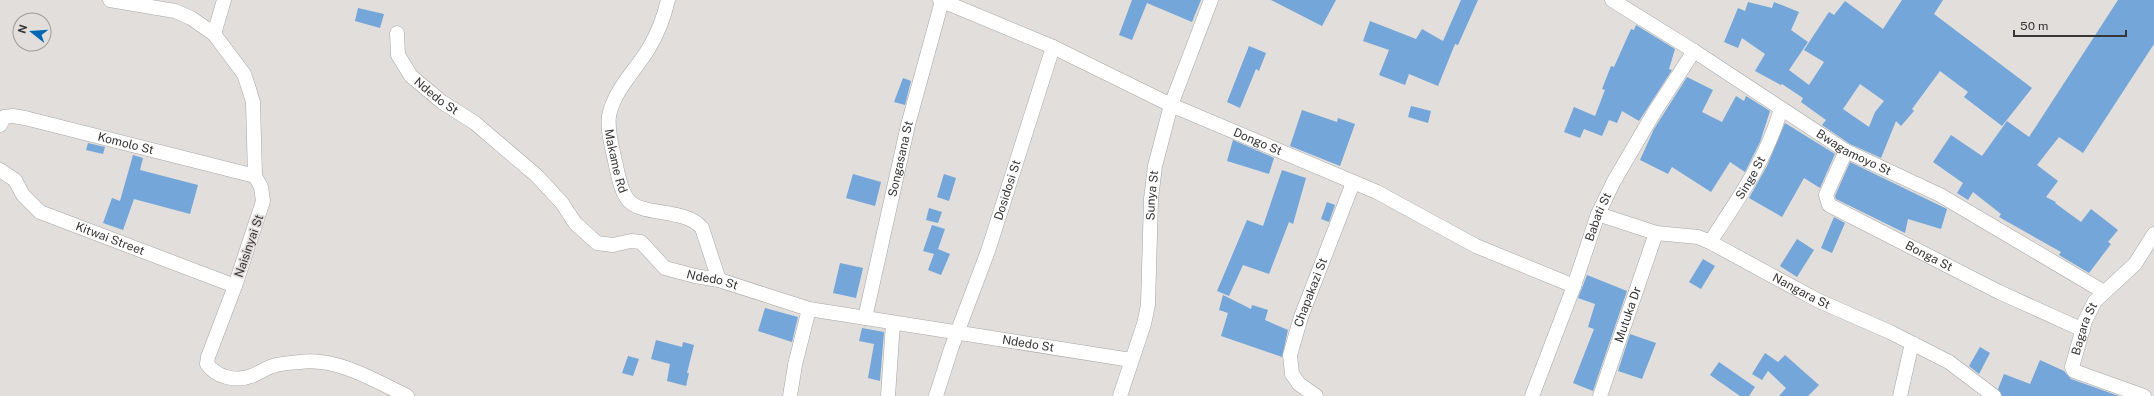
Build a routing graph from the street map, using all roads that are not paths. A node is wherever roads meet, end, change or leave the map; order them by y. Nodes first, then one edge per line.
1 (110, 0) edge
2 (224, 0) edge
3 (668, 0) edge
4 (941, 0) edge
5 (1211, 0) edge
6 (1612, 0) edge
7 (397, 33) dead end
8 (214, 34) junction
9 (1053, 47) junction
10 (1694, 51) junction
11 (1171, 105) junction
12 (1781, 109) junction
13 (0, 125) edge
14 (1846, 151) junction
15 (0, 170) edge
16 (255, 176) junction
17 (1353, 183) junction
18 (1598, 214) junction
19 (1656, 233) junction
20 (2154, 234) edge
21 (1710, 242) junction
22 (719, 280) junction
23 (235, 286) junction
24 (1574, 286) junction
25 (2104, 292) junction
26 (809, 309) junction
27 (865, 318) junction
28 (892, 323) junction
29 (2082, 330) junction
30 (957, 332) junction
31 (1912, 343) junction
32 (1131, 360) junction
33 (407, 396) edge
34 (790, 396) edge
35 (888, 396) edge
36 (936, 396) edge
37 (1120, 396) edge
38 (1316, 396) edge
39 (1532, 396) edge
40 (1600, 396) edge
41 (1900, 396) edge
42 (1994, 396) edge
43 (2144, 396) edge

1 - 8 street, Naisinyai St
2 - 8 street
3 - 22 street, Makame Rd
4 - 9 street, Dongo St
4 - 27 street, Songasana St
5 - 11 street, Sunya St
6 - 10 street, Bwagamoyo St
7 - 22 street, Ndedo St
8 - 16 street, Naisinyai St
9 - 11 street, Dongo St
9 - 30 street, Dosidosi St
10 - 12 street, Bwagamoyo St
10 - 18 street, Babati St
11 - 17 street, Dongo St
11 - 32 street, Sunya St
12 - 14 street, Bwagamoyo St
12 - 21 street, Singe St
13 - 16 street, Komolo St
14 - 25 street, Bwagamoyo St
14 - 29 street, Bonga St
15 - 23 street, Kitwai Street
16 - 23 street, Naisinyai St
17 - 24 street, Dongo St
17 - 38 street, Chapakazi St
18 - 19 street, Nangara St
18 - 24 street, Babati St
19 - 21 street, Nangara St
19 - 40 street, Mutuka Dr
20 - 25 street, Bagara St
21 - 31 street, Nangara St
22 - 26 street, Ndedo St
23 - 33 street, Naisinyai St
24 - 39 street, Babati St
25 - 29 street, Bagara St
26 - 27 street, Ndedo St
26 - 34 street
27 - 28 street, Ndedo St
28 - 30 street, Ndedo St
28 - 35 street
29 - 43 street, Bagara St
30 - 32 street, Ndedo St
30 - 36 street, Dosidosi St
31 - 41 street
31 - 42 street, Nangara St
32 - 37 street, Sunya St

